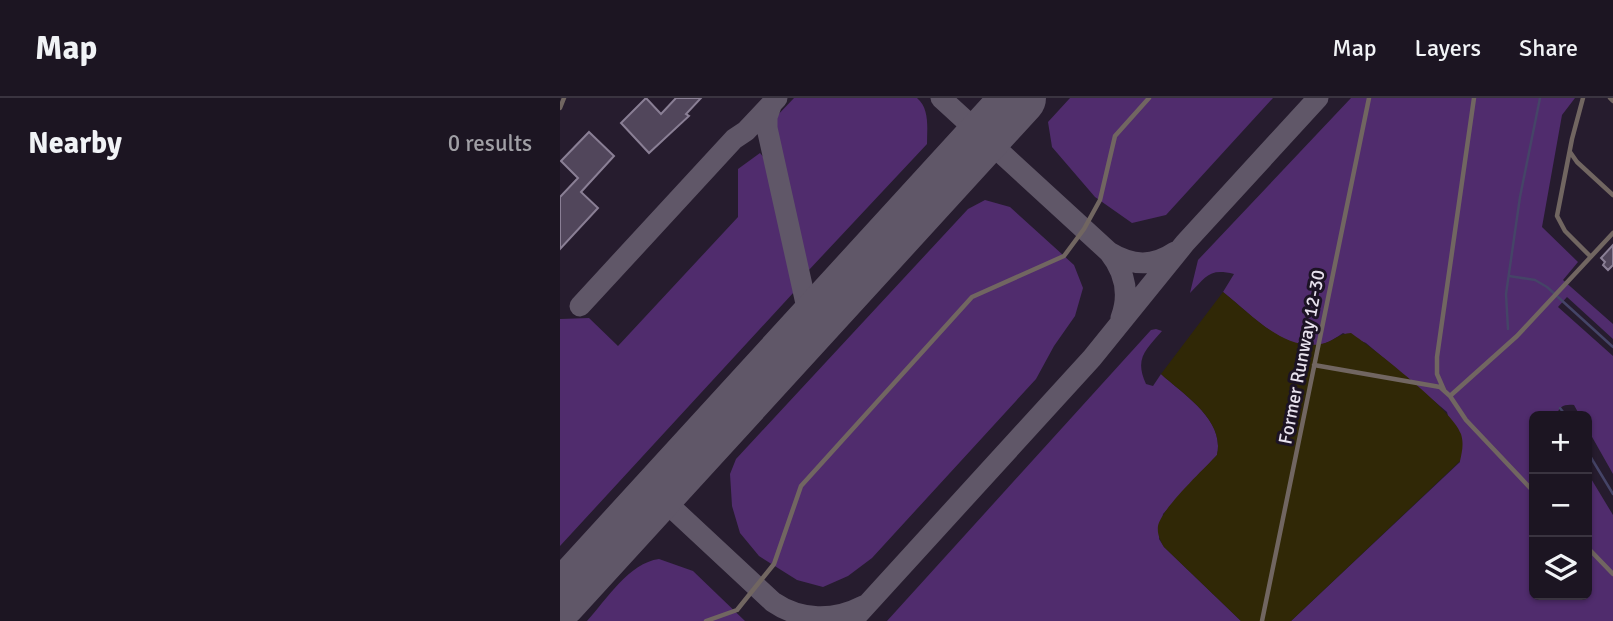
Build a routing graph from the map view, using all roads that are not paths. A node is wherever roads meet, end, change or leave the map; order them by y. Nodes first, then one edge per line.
1 (564, 98) edge
2 (1149, 98) edge
3 (1368, 98) edge
4 (1474, 98) edge
5 (1583, 98) edge
6 (560, 108) edge
7 (1570, 152) junction
8 (1613, 195) edge
9 (1613, 233) edge
10 (1590, 256) junction
11 (1314, 365) junction
12 (1444, 390) junction
13 (1450, 396) junction
14 (1529, 487) edge
15 (1592, 552) edge
16 (1613, 574) edge
17 (706, 621) edge
18 (1262, 621) edge

1 - 6 lane
2 - 17 lane
3 - 11 lane, Former Runway 12-30
4 - 12 lane
5 - 7 lane
7 - 8 lane
7 - 10 lane
9 - 10 lane
10 - 13 lane
11 - 12 lane
11 - 18 lane, Former Runway 12-30
12 - 13 lane
13 - 14 lane
15 - 16 lane

